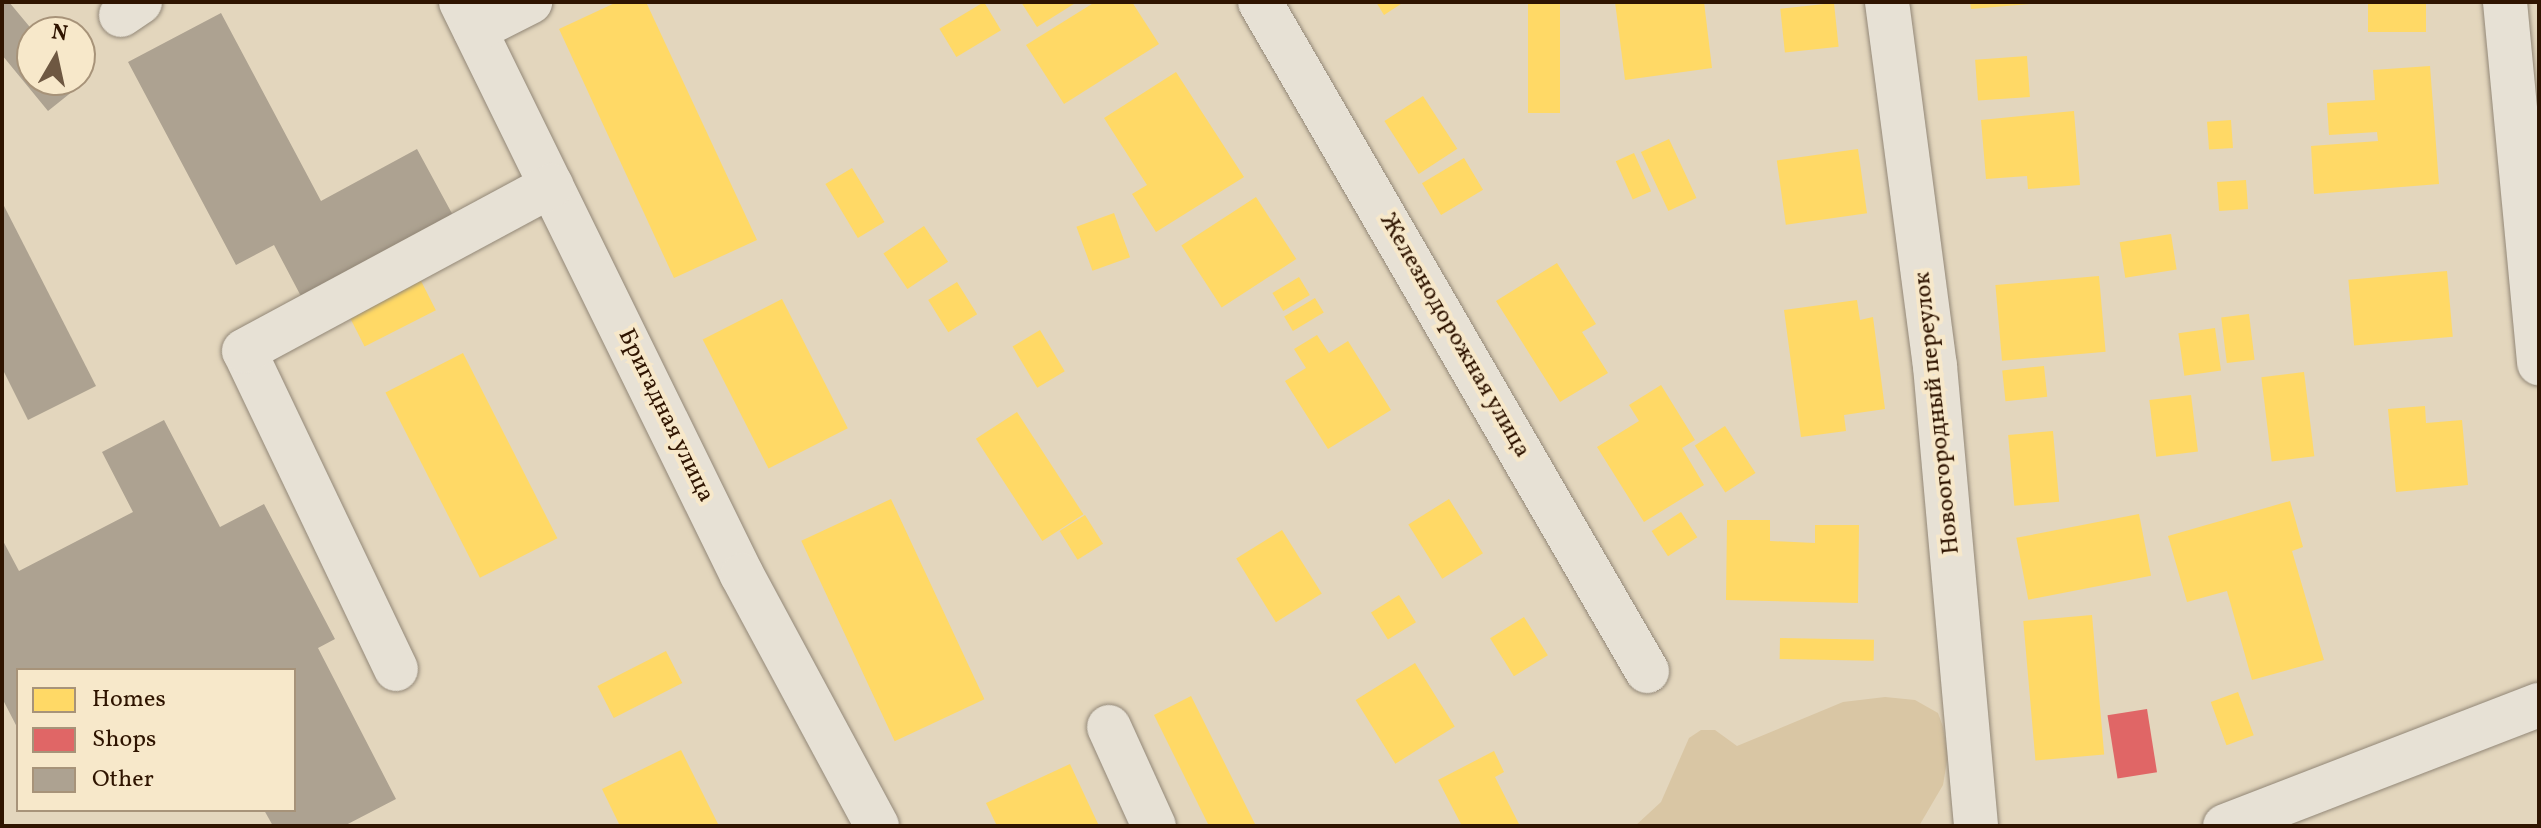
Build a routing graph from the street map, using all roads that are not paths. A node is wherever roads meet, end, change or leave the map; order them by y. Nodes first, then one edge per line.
1 (530, 2) edge
2 (1260, 2) edge
3 (1887, 2) edge
4 (2505, 2) edge
5 (468, 16) edge
6 (551, 186) junction
7 (2539, 363) edge
8 (396, 669) dead end
9 (1647, 671) dead end
10 (2539, 705) edge
11 (1109, 727) dead end
12 (877, 826) edge
13 (1154, 826) edge
14 (1976, 826) edge
15 (2225, 826) edge

1 - 5 street
2 - 9 street, Железнодорожная улица
3 - 14 street, Новоогородный переулок
4 - 7 street
5 - 6 street, Бригадная улица
6 - 8 street
6 - 12 street, Бригадная улица
10 - 15 street
11 - 13 street

